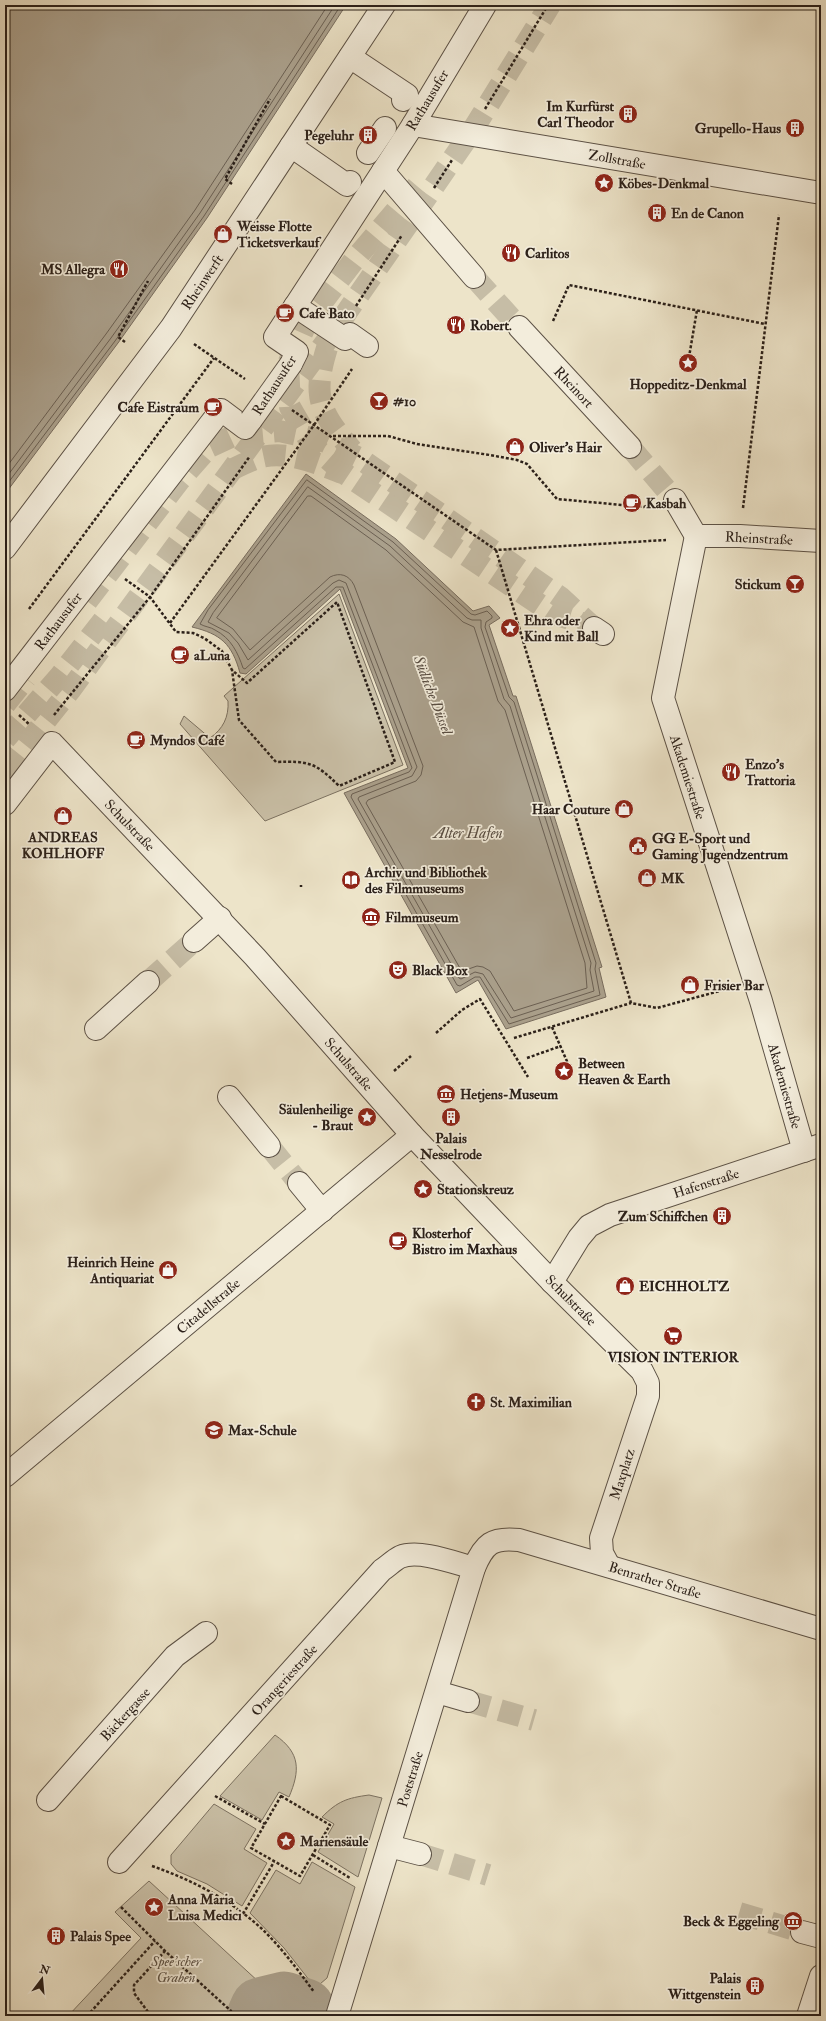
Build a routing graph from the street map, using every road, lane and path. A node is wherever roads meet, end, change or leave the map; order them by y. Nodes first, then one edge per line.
1 (384, 5) edge
2 (485, 5) edge
3 (350, 57) junction
4 (270, 99) dead end
5 (403, 100) dead end
6 (413, 125) junction
7 (376, 141) dead end
8 (291, 146) junction
9 (389, 163) junction
10 (225, 179) dead end
11 (350, 182) dead end
12 (782, 186) junction
13 (821, 193) edge
14 (474, 277) tunnel mouth
15 (148, 281) dead end
16 (295, 306) junction
17 (697, 310) junction
18 (765, 324) junction
19 (519, 327) tunnel mouth
20 (171, 328) junction
21 (118, 337) dead end
22 (367, 346) dead end
23 (540, 350) junction
24 (214, 358) junction
25 (688, 363) dead end
26 (251, 383) dead end
27 (336, 392) dead end
28 (289, 408) dead end
29 (314, 425) junction
30 (332, 436) junction
31 (630, 447) tunnel mouth
32 (254, 450) dead end
33 (676, 500) tunnel mouth
34 (651, 504) dead end
35 (696, 536) junction
36 (740, 536) junction
37 (658, 542) dead end
38 (821, 542) edge
39 (5, 548) edge
40 (496, 550) junction
41 (102, 562) junction
42 (150, 597) junction
43 (24, 615) dead end
44 (170, 623) junction
45 (232, 670) junction
46 (5, 690) tunnel mouth
47 (17, 712) dead end
48 (50, 721) dead end
49 (34, 728) dead end
50 (5, 804) edge
51 (220, 918) junction
52 (194, 941) tunnel mouth
53 (148, 982) tunnel mouth
54 (704, 995) dead end
55 (631, 1003) junction
56 (552, 1027) junction
57 (96, 1029) dead end
58 (436, 1033) dead end
59 (514, 1038) dead end
60 (561, 1046) junction
61 (411, 1056) dead end
62 (527, 1058) dead end
63 (408, 1060) dead end
64 (569, 1066) dead end
65 (528, 1077) dead end
66 (229, 1097) dead end
67 (412, 1135) junction
68 (269, 1146) tunnel mouth
69 (812, 1148) edge
70 (299, 1183) tunnel mouth
71 (322, 1211) junction
72 (552, 1282) junction
73 (648, 1383) joint
74 (5, 1476) edge
75 (489, 1544) joint
76 (609, 1566) junction
77 (474, 1568) junction
78 (821, 1629) edge
79 (206, 1633) dead end
80 (437, 1692) junction
81 (468, 1701) tunnel mouth
82 (191, 1784) junction
83 (48, 1800) dead end
84 (265, 1824) junction
85 (389, 1846) junction
86 (420, 1854) tunnel mouth
87 (313, 1855) junction
88 (119, 1862) joint
89 (274, 1862) junction
90 (377, 1887) junction
91 (121, 1907) dead end
92 (243, 1914) junction
93 (155, 1941) junction
94 (165, 1951) junction
95 (821, 1976) edge
96 (317, 1996) dead end
97 (87, 2016) edge
98 (151, 2016) edge
99 (229, 2016) edge
100 (337, 2016) edge
101 (808, 2016) edge

1 - 3 street, Rheinwerft
2 - 6 street, Rathausufer
3 - 5 street
3 - 8 street, Rheinwerft
4 - 10 path
6 - 9 street, Rathausufer
6 - 12 street, Zollstraße
7 - 9 street
8 - 11 street
8 - 20 street, Rheinwerft
9 - 14 street
9 - 16 street, Rathausufer
12 - 13 street, Zollstraße
12 - 18 path
15 - 21 path
16 - 22 street
16 - 41 street, Rathausufer, bridge
17 - 18 path
17 - 23 path
17 - 25 path
18 - 36 path
19 - 23 street, Rheinort
20 - 24 path
20 - 39 street, Rheinwerft
23 - 31 street, Rheinort
24 - 26 path
24 - 43 path
27 - 29 path
28 - 29 path
29 - 30 path
29 - 44 path
30 - 34 path
30 - 40 path
32 - 42 path
33 - 35 street
35 - 36 street, Rheinstraße
35 - 69 street, Akademiestraße
36 - 38 street, Rheinstraße
37 - 40 path
40 - 55 path
41 - 42 path
41 - 46 street, Rathausufer
42 - 44 path
42 - 48 path
44 - 45 path
45 - 45 path
47 - 49 path
50 - 51 street, Schulstraße
51 - 52 street
51 - 67 street, Schulstraße
53 - 57 street
54 - 55 path
55 - 56 path
56 - 59 path
56 - 60 path
58 - 65 path
60 - 62 path
60 - 64 path
61 - 63 path
66 - 68 street
67 - 71 street, Citadellstraße
67 - 72 street, Schulstraße
69 - 72 street, Hafenstraße
70 - 71 street
71 - 74 street, Citadellstraße
72 - 73 street, Schulstraße
73 - 76 street, Maxplatz
75 - 76 street, Benrather Straße
75 - 77 street, Poststraße
76 - 78 street, Benrather Straße
77 - 80 street, Poststraße
77 - 82 street, Orangeriestraße
79 - 83 street, Bäckergasse
80 - 81 street
80 - 85 street, Poststraße
82 - 84 path
82 - 88 street, Orangeriestraße
84 - 87 path
84 - 89 path
85 - 86 street
85 - 90 street, Poststraße
87 - 89 path
87 - 90 path
88 - 92 path
89 - 92 path
90 - 100 street, Poststraße
91 - 93 path
92 - 96 path
93 - 94 path
93 - 97 path
94 - 98 path
94 - 99 path
95 - 101 street

